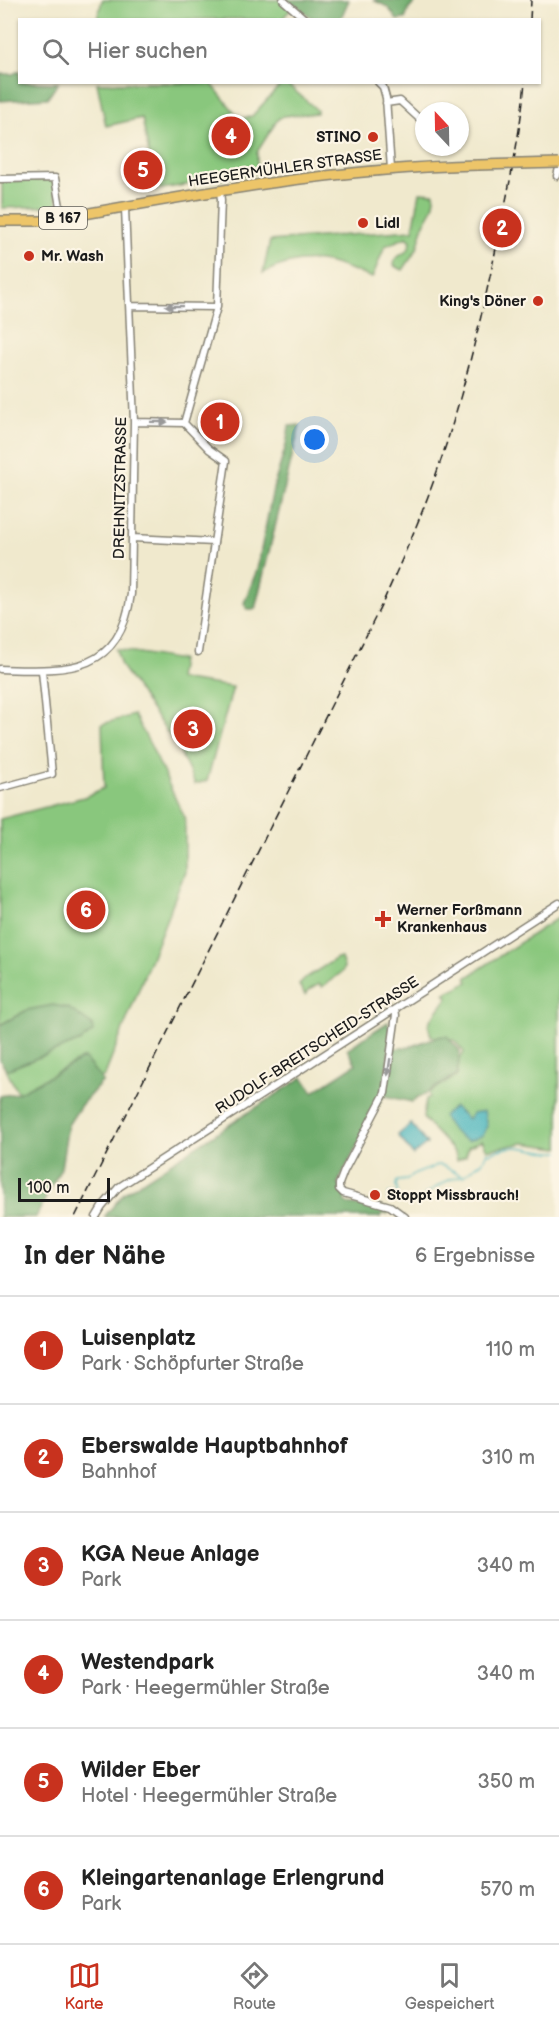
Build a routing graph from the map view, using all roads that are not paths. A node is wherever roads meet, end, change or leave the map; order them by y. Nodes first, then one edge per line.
1 (283, 0) edge
2 (304, 18) edge
3 (380, 84) edge
4 (386, 103) junction
5 (415, 115) edge
6 (559, 165) edge
7 (391, 169) junction
8 (557, 176) dead end
9 (0, 179) edge
10 (220, 191) junction
11 (125, 208) junction
12 (62, 218) junction
13 (0, 221) edge
14 (130, 306) junction
15 (217, 307) junction
16 (134, 422) junction
17 (184, 423) junction
18 (132, 538) junction
19 (214, 543) junction
20 (198, 652) dead end
21 (0, 669) edge
22 (42, 671) junction
23 (0, 788) edge
24 (559, 903) edge
25 (395, 1009) junction
26 (403, 1216) edge
27 (96, 1217) edge

1 - 2 street
3 - 4 street
4 - 5 street
4 - 7 street
6 - 7 main road, HEEGERMÜHLER STRASSE / B 167, bridge
6 - 8 street
7 - 10 main road, HEEGERMÜHLER STRASSE / B 167
9 - 12 street
10 - 11 main road, HEEGERMÜHLER STRASSE / B 167
10 - 15 street
11 - 12 main road, HEEGERMÜHLER STRASSE / B 167
11 - 14 street, DREHNITZSTRASSE
12 - 13 main road, HEEGERMÜHLER STRASSE / B 167
15 -> 14 street
14 - 16 street, DREHNITZSTRASSE
15 - 17 street
16 -> 17 street
16 - 18 street, DREHNITZSTRASSE
17 - 19 street
18 - 19 street
18 - 22 street, DREHNITZSTRASSE
19 - 20 street
21 - 22 street, DREHNITZSTRASSE
22 - 23 street
24 - 25 street, RUDOLF-BREITSCHEID-STRASSE
25 -> 26 street
25 - 27 street, RUDOLF-BREITSCHEID-STRASSE

